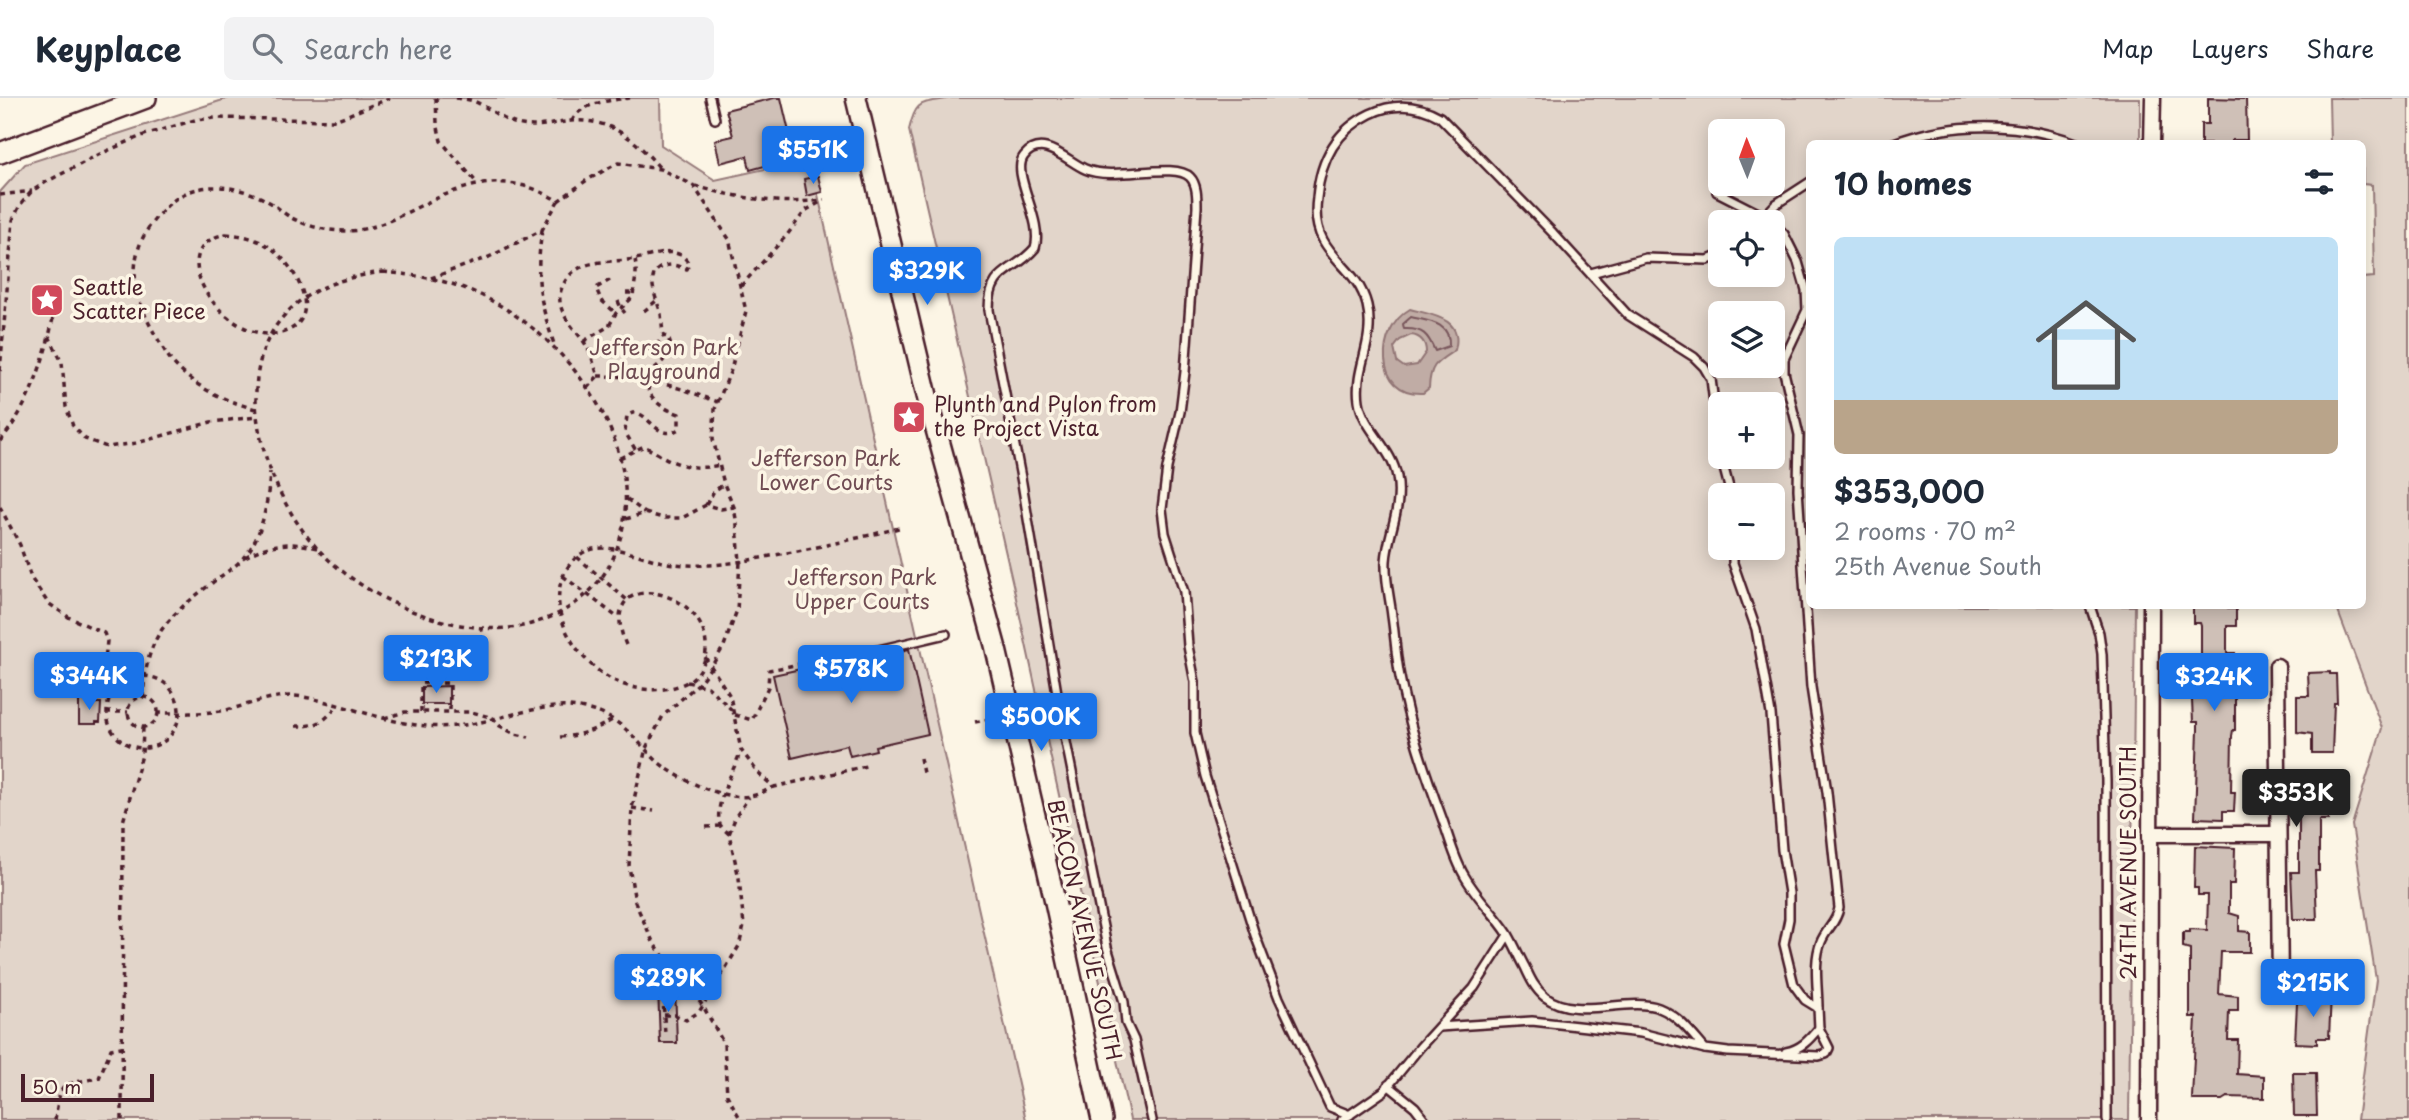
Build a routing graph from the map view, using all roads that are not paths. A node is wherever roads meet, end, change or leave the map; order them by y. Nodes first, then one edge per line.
1 (146, 98) edge
2 (710, 98) edge
3 (856, 98) edge
4 (2152, 98) edge
5 (715, 119) dead end
6 (1906, 140) edge
7 (2066, 140) edge
8 (2152, 140) edge
9 (0, 153) edge
10 (1806, 185) edge
11 (1724, 196) edge
12 (1747, 210) edge
13 (1770, 210) edge
14 (1785, 236) edge
15 (1708, 260) edge
16 (1591, 273) junction
17 (1806, 290) edge
18 (1806, 312) edge
19 (1713, 392) edge
20 (1733, 560) edge
21 (2091, 609) edge
22 (2151, 609) edge
23 (946, 634) dead end
24 (2277, 666) dead end
25 (843, 675) dead end
26 (2150, 834) junction
27 (2278, 834) junction
28 (1508, 935) junction
29 (2280, 991) dead end
30 (1818, 1008) junction
31 (1439, 1027) junction
32 (1819, 1028) junction
33 (1824, 1039) junction
34 (1807, 1042) junction
35 (1704, 1049) junction
36 (1778, 1054) junction
37 (1388, 1085) junction
38 (1350, 1115) junction
39 (1102, 1120) edge
40 (1152, 1120) edge
41 (1342, 1120) edge
42 (1425, 1120) edge
43 (2107, 1120) edge
44 (2148, 1120) edge

1 - 9 main road
2 - 5 lane
3 - 39 main road, BEACON AVENUE SOUTH
4 - 8 street
6 - 7 lane
10 - 13 lane
11 - 12 lane
14 - 17 lane
15 - 16 lane
16 - 19 lane
16 - 28 lane
18 - 30 lane
20 - 30 lane
21 - 43 lane
22 - 26 street, 24TH AVENUE SOUTH
23 - 25 lane
24 - 27 street
26 - 27 street
26 - 44 street, 24TH AVENUE SOUTH
27 - 29 street
28 - 31 lane
28 - 35 lane
30 - 32 lane
31 - 35 lane
31 - 37 lane
32 - 33 lane
32 - 34 lane
33 - 34 lane
33 - 36 lane
34 - 36 lane
35 - 36 lane
37 - 38 lane
37 - 42 lane
38 - 40 lane
38 - 41 lane

